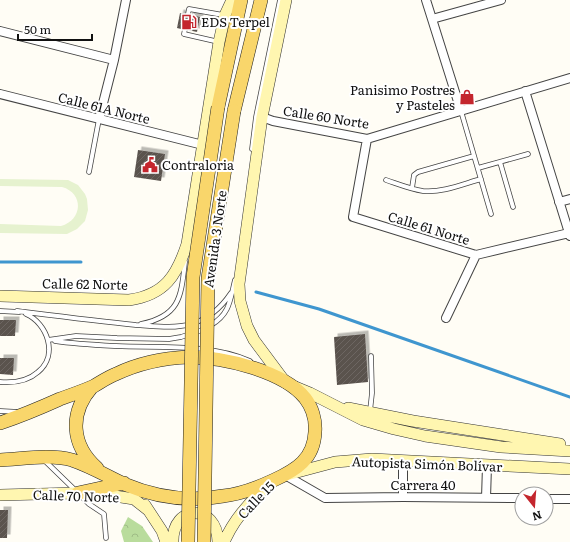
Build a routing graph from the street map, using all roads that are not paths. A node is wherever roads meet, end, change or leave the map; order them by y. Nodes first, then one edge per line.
1 (126, 0) edge
2 (232, 0) edge
3 (241, 0) edge
4 (261, 0) edge
5 (280, 0) edge
6 (286, 0) edge
7 (426, 0) edge
8 (501, 0) edge
9 (188, 14) dead end
10 (226, 16) junction
11 (432, 19) junction
12 (185, 29) dead end
13 (0, 31) edge
14 (219, 42) junction
15 (114, 60) junction
16 (570, 78) edge
17 (525, 91) junction
18 (0, 94) edge
19 (461, 111) junction
20 (262, 117) junction
21 (99, 119) junction
22 (367, 139) junction
23 (202, 145) junction
24 (528, 154) dead end
25 (474, 156) junction
26 (500, 162) junction
27 (478, 168) junction
28 (89, 172) dead end
29 (481, 178) junction
30 (386, 180) dead end
31 (412, 188) junction
32 (570, 199) edge
33 (559, 202) junction
34 (513, 207) dead end
35 (491, 214) dead end
36 (570, 234) edge
37 (188, 244) junction
38 (476, 255) junction
39 (232, 291) junction
40 (0, 296) edge
41 (0, 310) edge
42 (18, 311) junction
43 (446, 318) dead end
44 (137, 325) junction
45 (48, 340) junction
46 (371, 356) dead end
47 (256, 363) dead end
48 (260, 365) dead end
49 (0, 382) edge
50 (286, 383) junction
51 (94, 386) junction
52 (330, 404) junction
53 (0, 412) edge
54 (31, 412) junction
55 (370, 412) junction
56 (0, 423) edge
57 (570, 446) edge
58 (570, 451) edge
59 (41, 457) junction
60 (0, 460) edge
61 (404, 461) junction
62 (487, 466) junction
63 (570, 470) edge
64 (106, 474) junction
65 (281, 477) junction
66 (130, 486) junction
67 (78, 494) junction
68 (0, 495) edge
69 (403, 497) junction
70 (486, 498) junction
71 (514, 498) edge
72 (554, 499) edge
73 (570, 499) edge
74 (148, 510) junction
75 (106, 538) dead end
76 (166, 542) edge
77 (173, 542) edge
78 (188, 542) edge
79 (204, 542) edge
80 (218, 542) edge
81 (224, 542) edge

1 - 15 street
2 - 10 street, Avenida 3 Norte
3 - 78 main road, Avenida 3 Norte, bridge
4 - 79 main road, Avenida 3 Norte, bridge
5 - 39 lane
6 - 20 street
7 - 11 street
8 - 11 street
9 - 10 lane
10 - 14 street, Avenida 3 Norte
11 - 19 street
12 - 14 lane
13 - 15 street
14 - 23 street, Avenida 3 Norte
15 - 21 street
16 - 17 street, Calle 60 Norte
17 - 19 street, Calle 60 Norte
17 - 33 street
18 - 21 street, Calle 61A Norte
19 - 22 street, Calle 60 Norte
19 - 25 lane
20 - 22 street, Calle 60 Norte
20 - 50 street
21 - 23 street, Calle 61A Norte
21 - 28 lane
22 - 38 street, Calle 61 Norte
23 - 37 street, Avenida 3 Norte
24 - 26 lane
25 - 27 lane
25 - 31 lane
26 - 27 lane
26 - 34 lane
27 - 29 lane
29 - 31 lane
29 - 35 lane
30 - 31 lane
32 - 33 street
33 - 36 street
36 - 38 street, Calle 61 Norte
37 - 40 street, Calle 62 Norte
37 - 44 lane
38 - 43 street
39 - 44 lane
39 - 45 lane
41 - 42 lane
42 - 44 lane
42 - 45 lane
45 - 47 lane
45 - 49 lane
46 - 55 lane
48 - 50 lane
50 - 51 main road, Autopista Simón Bolívar
50 - 52 street, Autopista Simón Bolívar
50 - 65 main road
51 - 54 main road, Autopista Simón Bolívar
51 - 64 main road
52 - 55 street
52 - 58 street, Autopista Simón Bolívar
53 - 54 lane
54 - 56 main road, Autopista Simón Bolívar
55 - 57 street
59 - 60 main road, Autopista Simón Bolívar
59 - 64 main road, Autopista Simón Bolívar
59 - 67 lane
61 - 62 street, Autopista Simón Bolívar
61 - 65 street, Autopista Simón Bolívar
61 - 69 street
62 - 63 street, Autopista Simón Bolívar
62 - 70 street
64 - 66 main road, Autopista Simón Bolívar
65 - 66 main road, Autopista Simón Bolívar
65 - 69 street, Carrera 40
65 - 81 street, Calle 15
66 - 67 main road
66 - 74 street
67 - 68 street, Calle 70 Norte
67 - 74 street, Calle 70 Norte
67 - 75 lane
69 - 70 street, Carrera 40
70 - 71 street, Carrera 40
72 - 73 street
74 - 76 street
77 - 80 street

